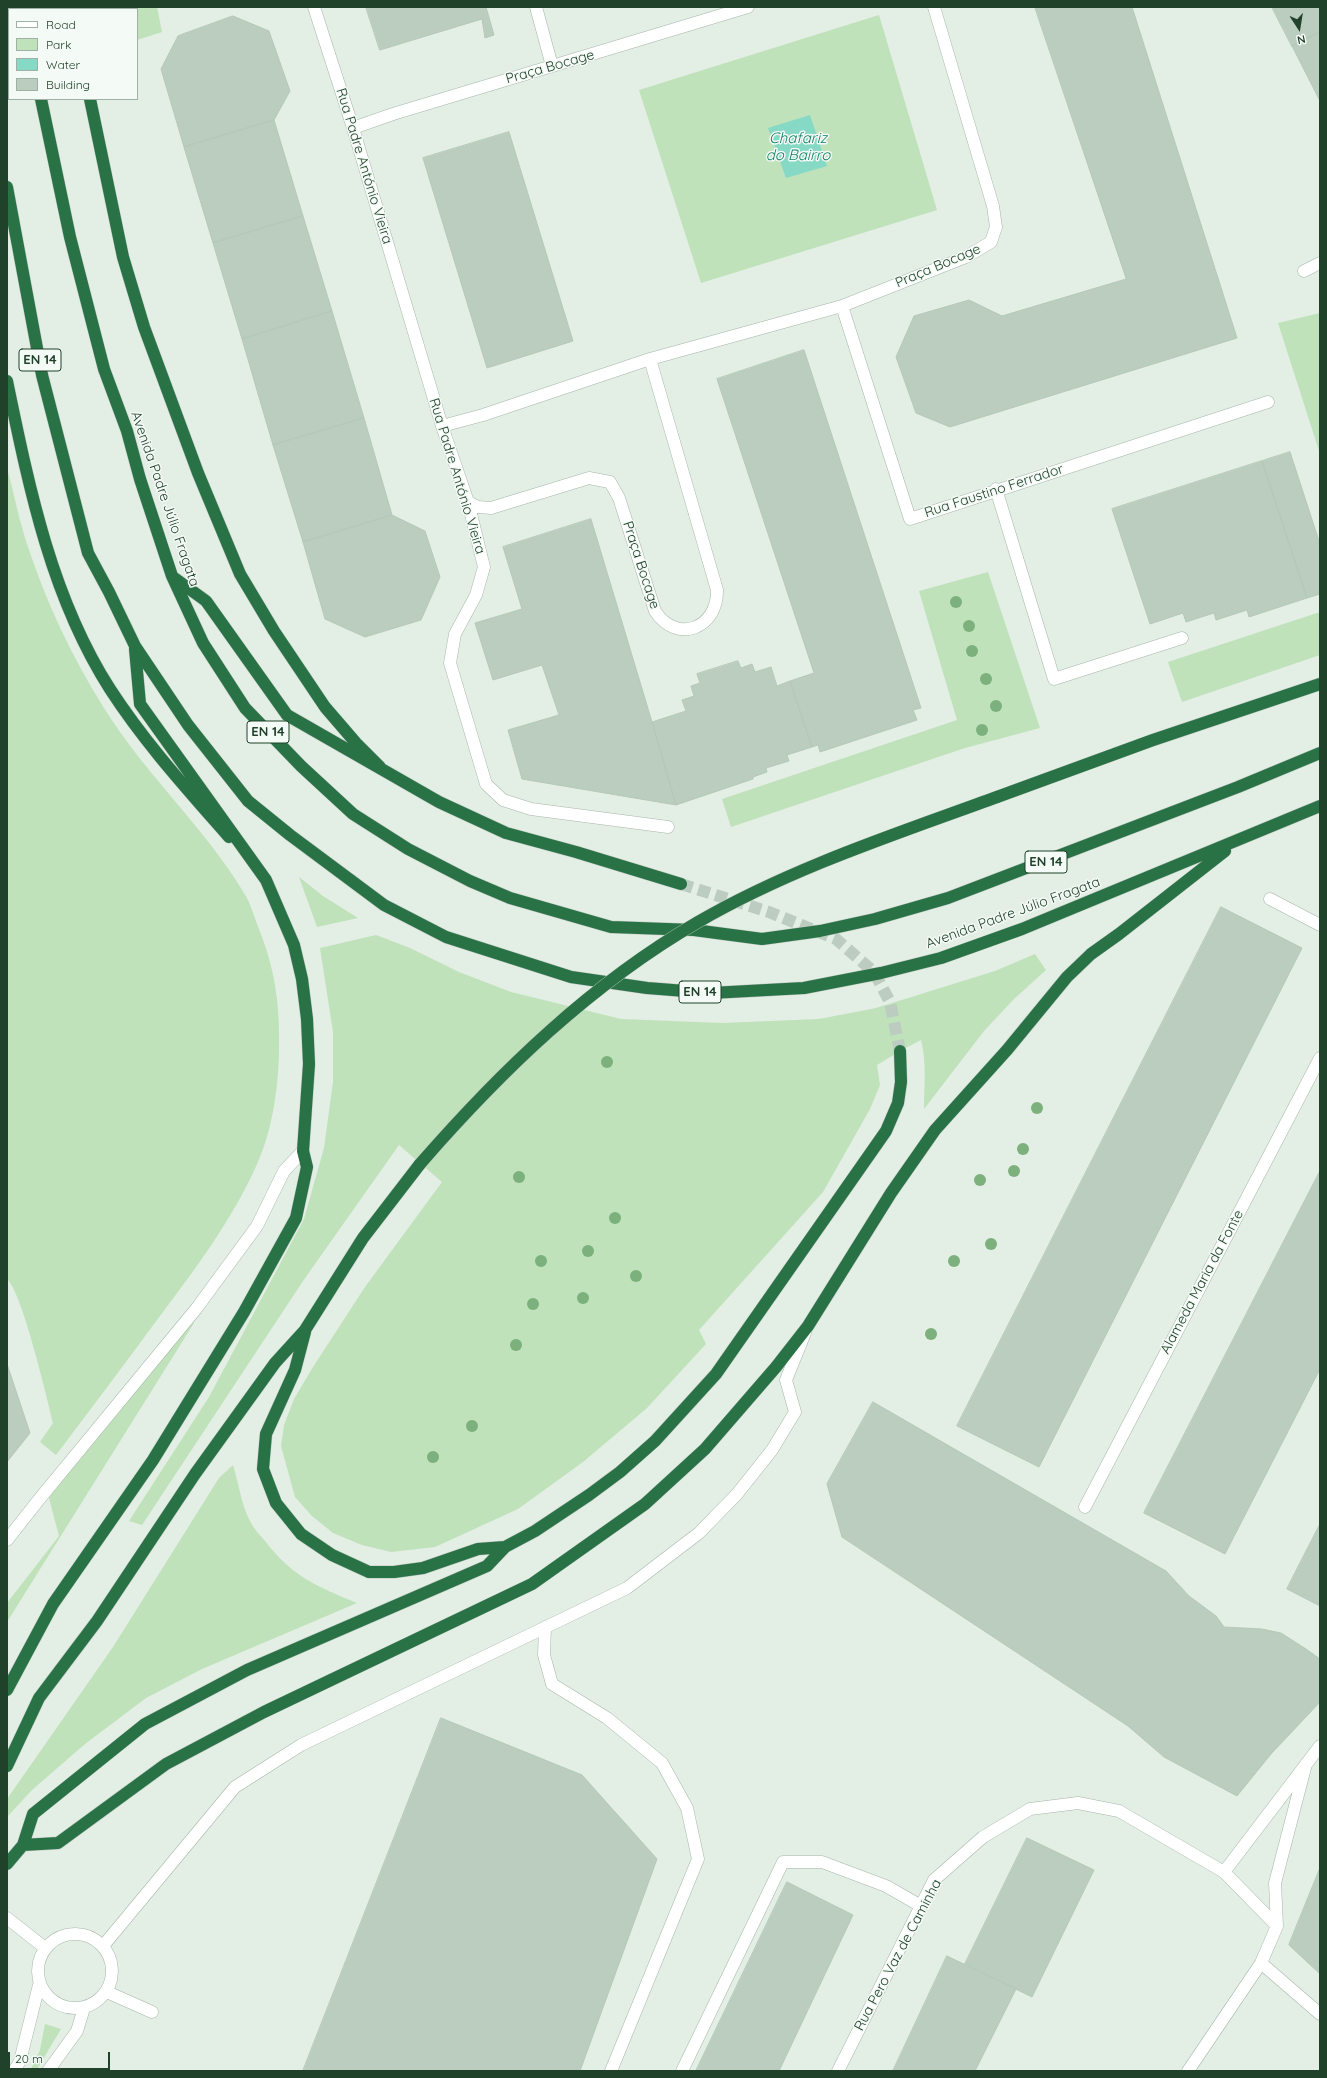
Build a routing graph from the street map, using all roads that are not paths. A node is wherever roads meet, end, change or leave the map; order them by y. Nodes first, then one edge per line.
1 (314, 7) edge
2 (536, 7) edge
3 (748, 7) edge
4 (934, 7) edge
5 (552, 66) junction
6 (41, 100) edge
7 (90, 100) edge
8 (353, 128) junction
9 (7, 187) edge
10 (1320, 263) edge
11 (1304, 271) dead end
12 (842, 306) junction
13 (650, 359) junction
14 (7, 382) edge
15 (1268, 402) dead end
16 (442, 426) junction
17 (996, 489) junction
18 (468, 502) junction
19 (172, 576) junction
20 (1182, 638) dead end
21 (135, 646) junction
22 (1320, 684) edge
23 (1320, 753) edge
24 (380, 767) junction
25 (1320, 806) edge
26 (668, 826) dead end
27 (1236, 842) junction
28 (266, 880) junction
29 (681, 884) tunnel mouth
30 (1270, 899) dead end
31 (1320, 925) edge
32 (900, 1051) tunnel mouth
33 (1320, 1058) edge
34 (303, 1151) junction
35 (808, 1326) junction
36 (305, 1330) junction
37 (1085, 1507) dead end
38 (7, 1540) edge
39 (505, 1547) junction
40 (545, 1627) junction
41 (7, 1690) edge
42 (1320, 1746) edge
43 (1306, 1764) junction
44 (7, 1766) edge
45 (23, 1845) junction
46 (7, 1864) edge
47 (1224, 1872) junction
48 (921, 1906) junction
49 (7, 1918) edge
50 (1277, 1926) junction
51 (103, 1946) junction
52 (45, 1948) junction
53 (1261, 1963) junction
54 (39, 1985) junction
55 (107, 1992) junction
56 (84, 2008) junction
57 (152, 2012) dead end
58 (1320, 2014) edge
59 (14, 2071) edge
60 (48, 2071) edge
61 (611, 2071) edge
62 (682, 2071) edge
63 (838, 2071) edge
64 (1188, 2071) edge

1 - 8 street, Rua Padre António Vieira
2 - 5 street
3 - 5 street, Praça Bocage
4 - 12 street, Praça Bocage
5 - 8 street, Praça Bocage
6 - 19 highway, Avenida Padre Júlio Fragata / EN 14
7 - 24 highway
8 - 16 street, Rua Padre António Vieira
9 - 21 highway, Avenida Padre Júlio Fragata / EN 14
10 - 11 street
12 - 13 street, Praça Bocage
12 - 17 street, Rua Faustino Ferrador
13 - 16 street, Praça Bocage
13 - 18 street, Praça Bocage
14 - 28 highway
15 - 17 street, Rua Faustino Ferrador
16 - 18 street, Rua Padre António Vieira
17 - 20 street
18 - 26 street, Rua Padre António Vieira
19 - 23 highway, Avenida Padre Júlio Fragata / EN 14
19 - 24 highway
21 - 27 highway, Avenida Padre Júlio Fragata / EN 14
21 - 28 highway
22 - 36 highway, bridge
24 - 29 highway
25 - 27 highway, Avenida Padre Júlio Fragata / EN 14
27 - 35 highway
28 - 34 highway
30 - 31 street
32 - 39 highway
33 - 37 street, Alameda Maria da Fonte
34 - 38 street
34 - 41 highway
35 - 40 street
35 - 45 highway
36 - 39 highway
36 - 44 highway
39 - 45 highway
40 - 51 street
40 - 61 street
42 - 43 street
43 - 47 street
43 - 50 street
45 - 46 highway
47 - 48 street, Rua Pero Vaz de Caminha
47 - 50 street, Rua Pero Vaz de Caminha
48 - 62 street
48 - 63 street, Rua Pero Vaz de Caminha
49 - 52 street
50 - 53 street
51 - 52 street
51 - 55 street
52 - 54 street
53 - 58 street
53 - 64 street
54 - 56 street
54 - 59 street
55 - 56 street
55 - 57 street
56 - 60 street

